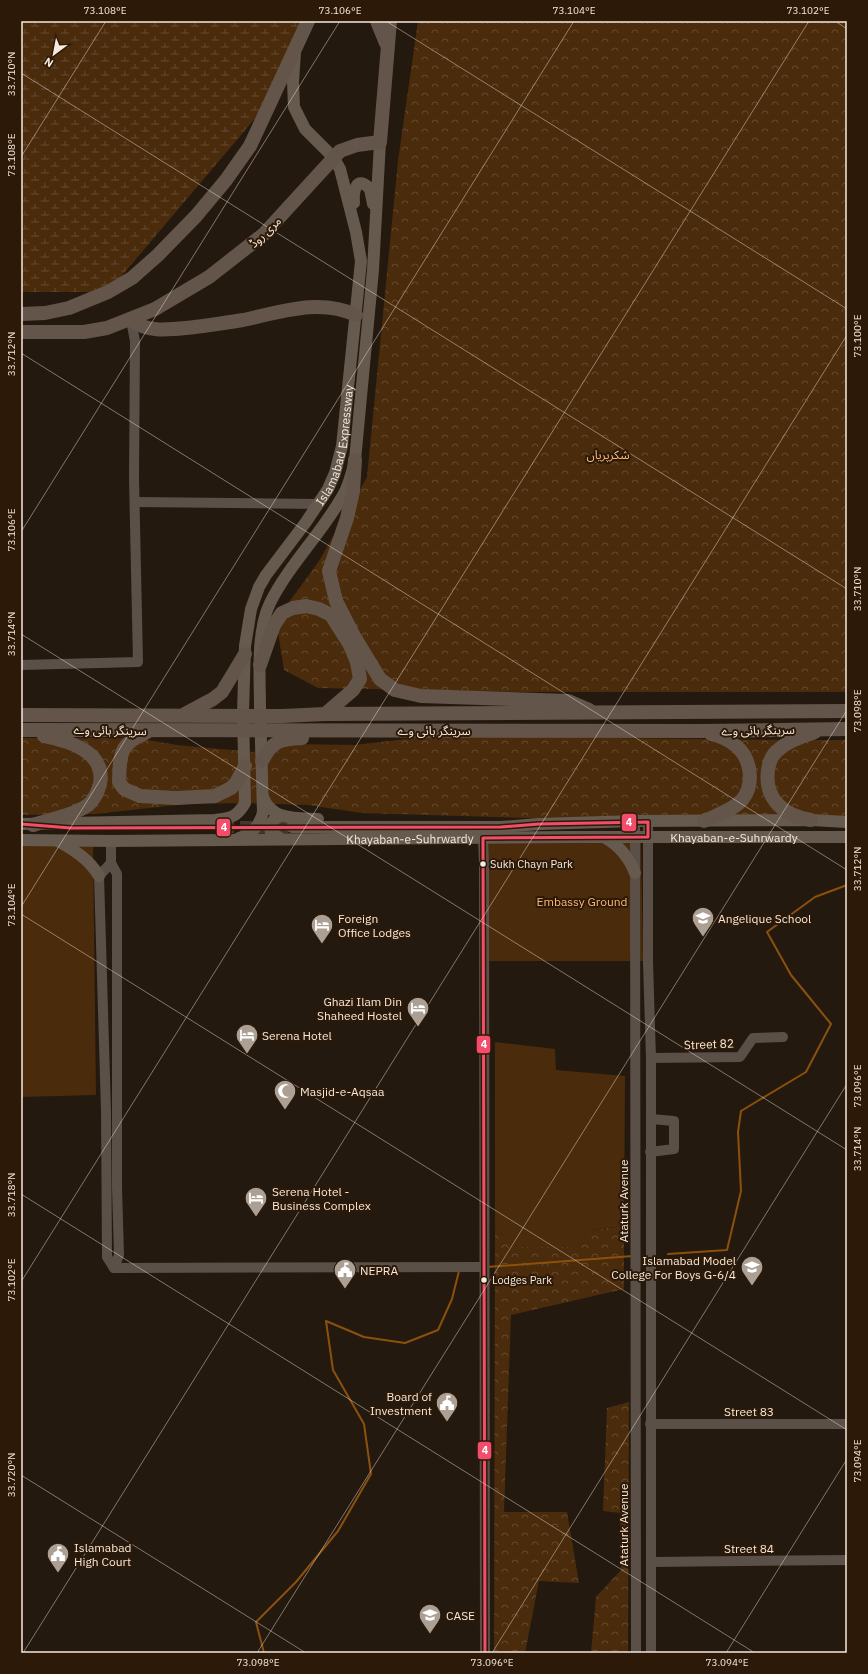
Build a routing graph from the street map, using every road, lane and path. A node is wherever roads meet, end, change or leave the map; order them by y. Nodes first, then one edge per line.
1 (308, 21) edge
2 (377, 21) edge
3 (390, 21) edge
4 (387, 45) junction
5 (296, 47) junction
6 (380, 142) junction
7 (333, 157) junction
8 (356, 232) junction
9 (375, 232) junction
10 (21, 314) edge
11 (356, 315) junction
12 (131, 320) junction
13 (21, 332) edge
14 (355, 460) junction
15 (135, 502) junction
16 (318, 504) junction
17 (245, 654) junction
18 (21, 665) edge
19 (260, 672) junction
20 (847, 711) edge
21 (594, 712) junction
22 (325, 714) junction
23 (21, 715) edge
24 (181, 716) junction
25 (408, 729) junction
26 (823, 729) junction
27 (847, 729) edge
28 (21, 731) edge
29 (149, 731) junction
30 (701, 731) junction
31 (261, 754) junction
32 (245, 766) junction
33 (262, 794) junction
34 (280, 816) junction
35 (811, 820) junction
36 (641, 821) junction
37 (704, 821) junction
38 (841, 822) edge
39 (539, 824) junction
40 (33, 825) edge
41 (292, 826) tunnel mouth
42 (604, 837) junction
43 (642, 837) junction
44 (841, 837) edge
45 (483, 838) junction
46 (236, 839) junction
47 (281, 839) junction
48 (21, 840) edge
49 (55, 840) junction
50 (111, 841) junction
51 (111, 864) junction
52 (635, 873) junction
53 (99, 876) junction
54 (784, 1038) dead end
55 (651, 1058) junction
56 (104, 1094) junction
57 (117, 1094) junction
58 (118, 1110) junction
59 (106, 1111) junction
60 (651, 1119) junction
61 (650, 1152) junction
62 (484, 1267) junction
63 (114, 1268) junction
64 (650, 1392) junction
65 (636, 1393) junction
66 (650, 1424) junction
67 (847, 1424) edge
68 (847, 1560) edge
69 (652, 1562) junction
70 (485, 1653) edge
71 (636, 1653) edge
72 (651, 1653) edge

1 - 5 highway
2 - 4 highway
3 - 4 highway
4 - 6 highway
5 - 7 main road, Islamabad Expressway
5 - 10 highway
6 - 7 highway, مری روڈ
6 - 9 main road, Islamabad Expressway
7 - 8 main road, Islamabad Expressway
7 - 12 highway, مری روڈ
8 - 9 main road
8 - 11 main road, Islamabad Expressway
9 - 14 main road, Islamabad Expressway
11 - 12 highway
11 - 16 main road, Islamabad Expressway
12 - 13 highway, مری روڈ
12 - 15 street
14 - 19 main road, Islamabad Expressway
14 - 21 highway
15 - 16 street
15 - 18 street
16 - 17 main road, Islamabad Expressway
17 - 24 highway
17 - 32 main road, Islamabad Expressway
19 - 22 highway
19 - 31 main road, Islamabad Expressway
20 - 21 highway, سرینگر ہائی وے
21 - 22 highway, سرینگر ہائی وے
22 - 24 highway, سرینگر ہائی وے
23 - 24 highway, سرینگر ہائی وے
25 - 29 highway, سرینگر ہائی وے
25 - 30 highway, سرینگر ہائی وے
25 - 31 highway
26 - 27 highway, سرینگر ہائی وے
26 - 30 highway, سرینگر ہائی وے
26 - 35 highway
28 - 29 highway, سرینگر ہائی وے
28 - 40 highway
29 - 32 highway
30 - 37 highway
31 - 33 main road, Islamabad Expressway
32 - 40 main road, Islamabad Expressway
33 - 34 main road
33 - 46 main road, Islamabad Expressway
34 - 39 main road
34 - 47 main road
35 - 37 main road, Khayaban-e-Suhrwardy
35 - 38 main road, Khayaban-e-Suhrwardy
36 - 37 main road, Khayaban-e-Suhrwardy
36 - 39 main road, Khayaban-e-Suhrwardy
36 - 43 street, Ataturk Avenue
39 - 41 main road
42 - 43 main road, Khayaban-e-Suhrwardy
42 - 45 main road, Khayaban-e-Suhrwardy
42 - 52 main road
43 - 44 main road, Khayaban-e-Suhrwardy
43 - 52 street, Ataturk Avenue
43 - 55 street, Ataturk Avenue
45 - 47 main road, Khayaban-e-Suhrwardy
45 - 62 street
46 - 47 main road, Khayaban-e-Suhrwardy
46 - 50 main road, Khayaban-e-Suhrwardy
48 - 49 main road, Khayaban-e-Suhrwardy
49 - 50 main road, Khayaban-e-Suhrwardy
49 - 53 main road
50 - 51 street
51 - 53 street
51 - 57 street
52 - 65 street, Ataturk Avenue
53 - 56 street
54 - 55 street, Street 82
55 - 60 street, Ataturk Avenue
56 - 57 street
56 - 59 street
57 - 58 street
58 - 59 street
58 - 63 street
59 - 63 street
60 - 61 street, Ataturk Avenue
60 - 61 street
61 - 64 street, Ataturk Avenue
62 - 63 street
62 - 70 street
64 - 65 street
64 - 66 street, Ataturk Avenue
65 - 71 street, Ataturk Avenue
66 - 67 street, Street 83
66 - 69 street, Ataturk Avenue
68 - 69 street, Street 84
69 - 72 street, Ataturk Avenue

